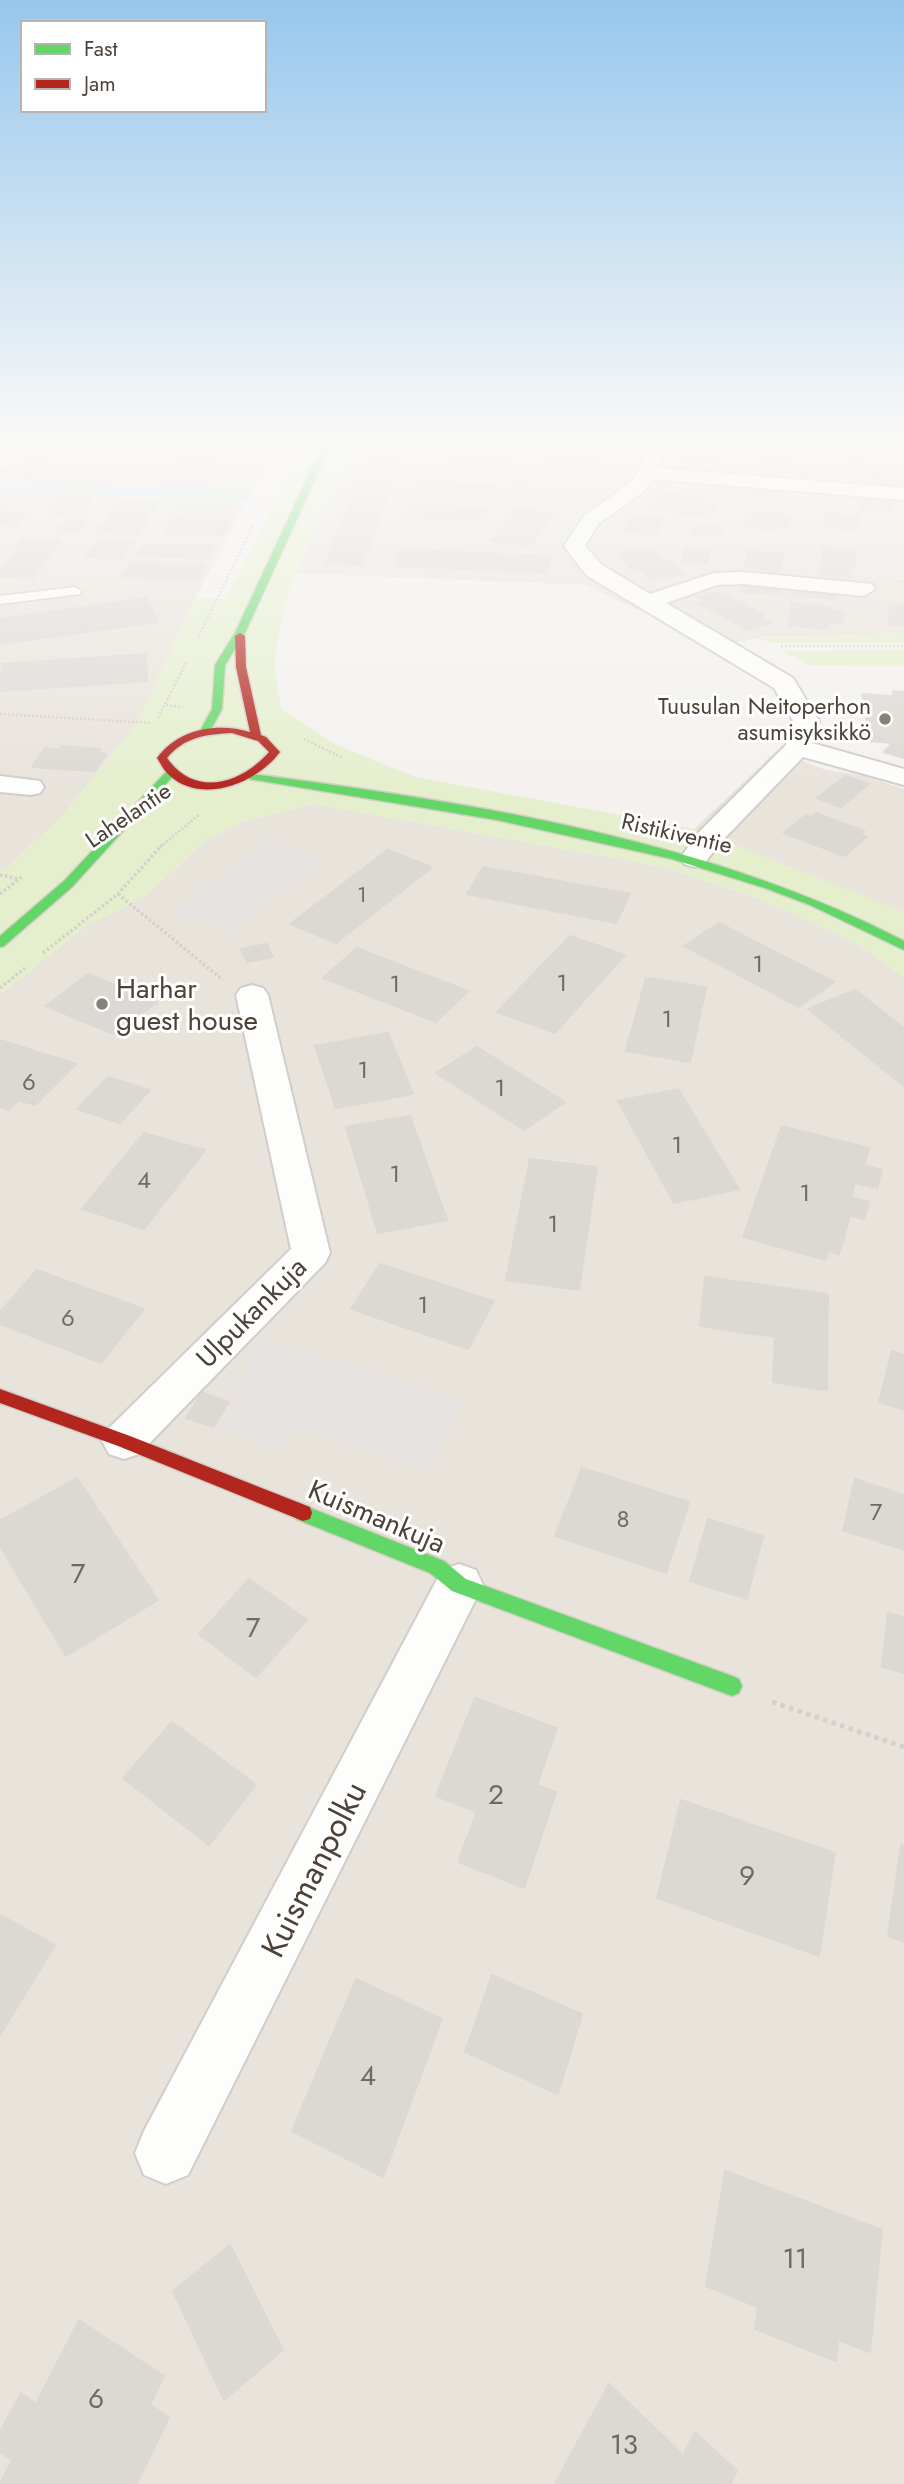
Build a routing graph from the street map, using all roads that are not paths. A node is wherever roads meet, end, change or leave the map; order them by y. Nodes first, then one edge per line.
1 (275, 558) edge
2 (584, 558) edge
3 (864, 589) dead end
4 (75, 591) dead end
5 (0, 600) edge
6 (649, 602) junction
7 (240, 633) junction
8 (205, 731) junction
9 (257, 735) junction
10 (798, 747) junction
11 (275, 752) junction
12 (295, 759) dead end
13 (327, 770) dead end
14 (170, 774) junction
15 (253, 777) junction
16 (904, 777) edge
17 (0, 784) edge
18 (216, 785) junction
19 (31, 787) dead end
20 (187, 802) dead end
21 (427, 802) junction
22 (133, 838) dead end
23 (694, 858) junction
24 (68, 884) junction
25 (0, 943) edge
26 (904, 946) edge
27 (252, 995) road end
28 (0, 1396) edge
29 (124, 1441) junction
30 (459, 1585) junction
31 (732, 1686) road end
32 (166, 2153) dead end

1 - 7 main road
2 - 6 street
3 - 6 street
4 - 5 lane
6 - 10 street
7 - 8 main road
7 - 9 main road
8 - 9 main road
8 - 14 main road
9 - 11 main road
10 - 16 street
10 - 23 street
11 - 12 main road
11 - 15 main road
13 - 21 main road, Ristikiventie
14 - 18 main road
14 - 24 main road, Lahelantie
15 - 18 main road
15 - 21 main road, Ristikiventie
17 - 19 street
18 - 20 main road, Lahelantie
21 - 23 main road, Ristikiventie
22 - 24 main road, Lahelantie
23 - 26 main road, Ristikiventie
24 - 25 main road, Lahelantie
27 - 29 street, Ulpukankuja
28 - 29 main road, Kuismankuja
29 - 30 main road, Kuismankuja
30 - 31 main road, Kuismankuja
30 - 32 street, Kuismanpolku

